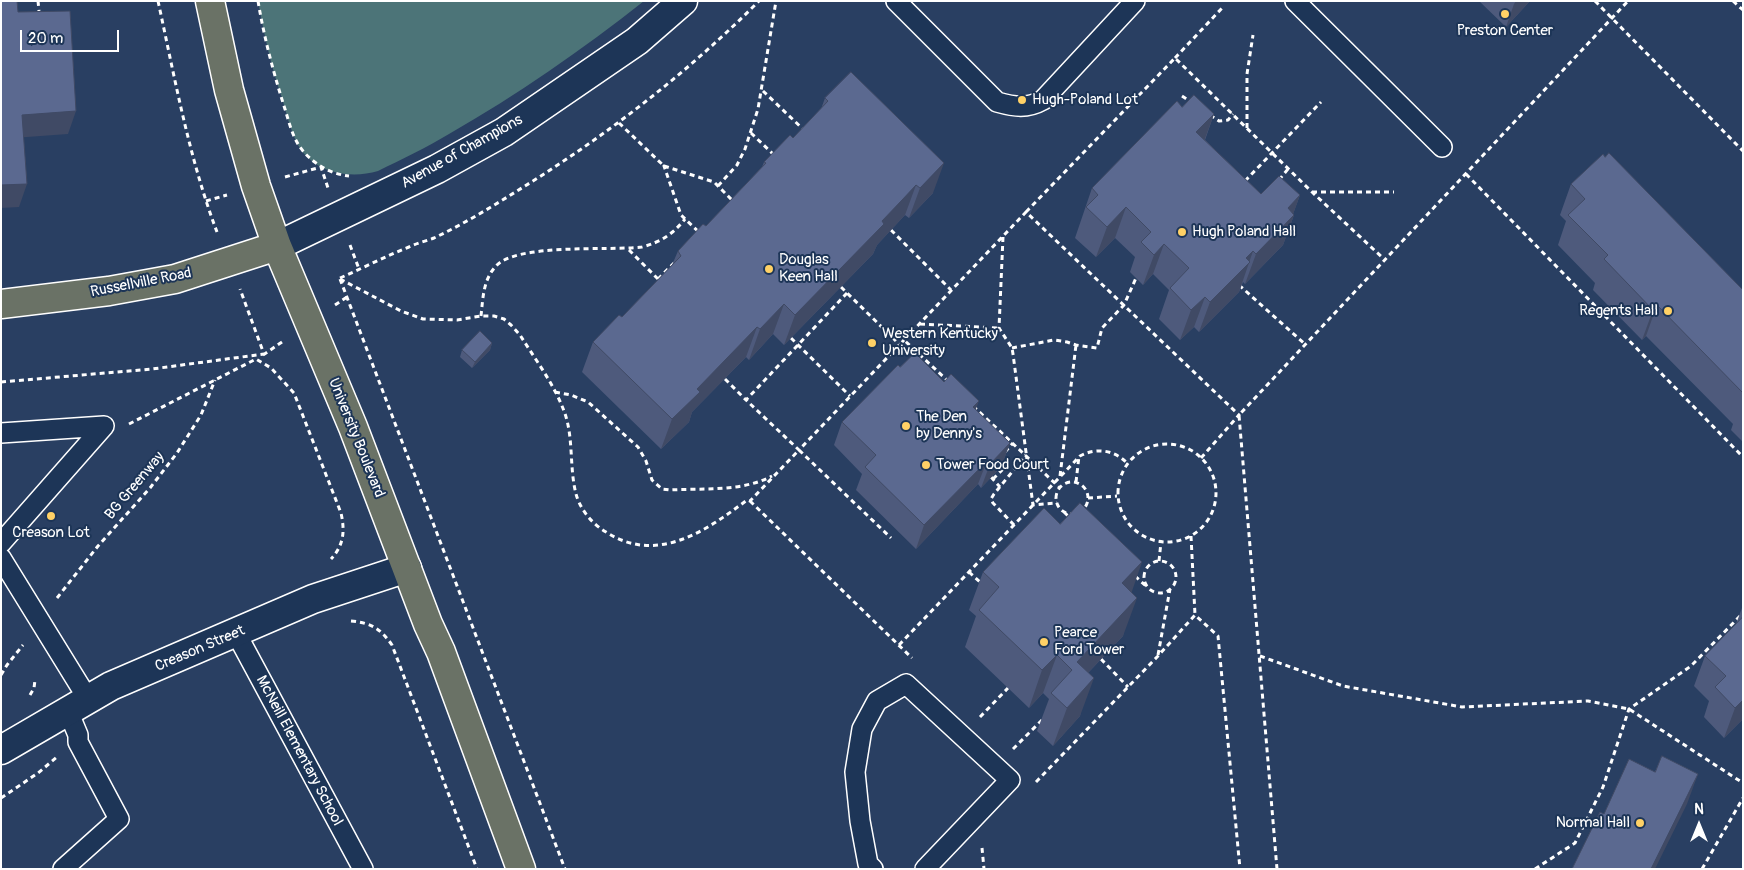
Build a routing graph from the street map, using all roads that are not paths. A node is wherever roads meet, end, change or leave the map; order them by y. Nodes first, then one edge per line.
1 (210, 1) edge
2 (683, 1) edge
3 (896, 1) edge
4 (1135, 1) edge
5 (1296, 1) edge
6 (1442, 147) dead end
7 (277, 246) junction
8 (1, 304) edge
9 (1, 433) edge
10 (1, 543) edge
11 (1, 558) edge
12 (407, 568) junction
13 (236, 633) junction
14 (78, 705) junction
15 (1, 750) edge
16 (63, 869) edge
17 (363, 869) edge
18 (521, 869) edge
19 (873, 869) edge
20 (925, 869) edge

1 - 7 main road, University Boulevard
2 - 7 street, Avenue of Champions
3 - 4 lane
5 - 6 lane
7 - 8 main road, Russellville Road
7 - 12 main road, University Boulevard
9 - 10 lane
11 - 14 lane
12 - 13 street, Creason Street
12 - 18 main road, University Boulevard
13 - 14 street, Creason Street
13 - 17 lane, McNeill Elementary School
14 - 15 street, Creason Street
14 - 16 lane
19 - 20 lane

